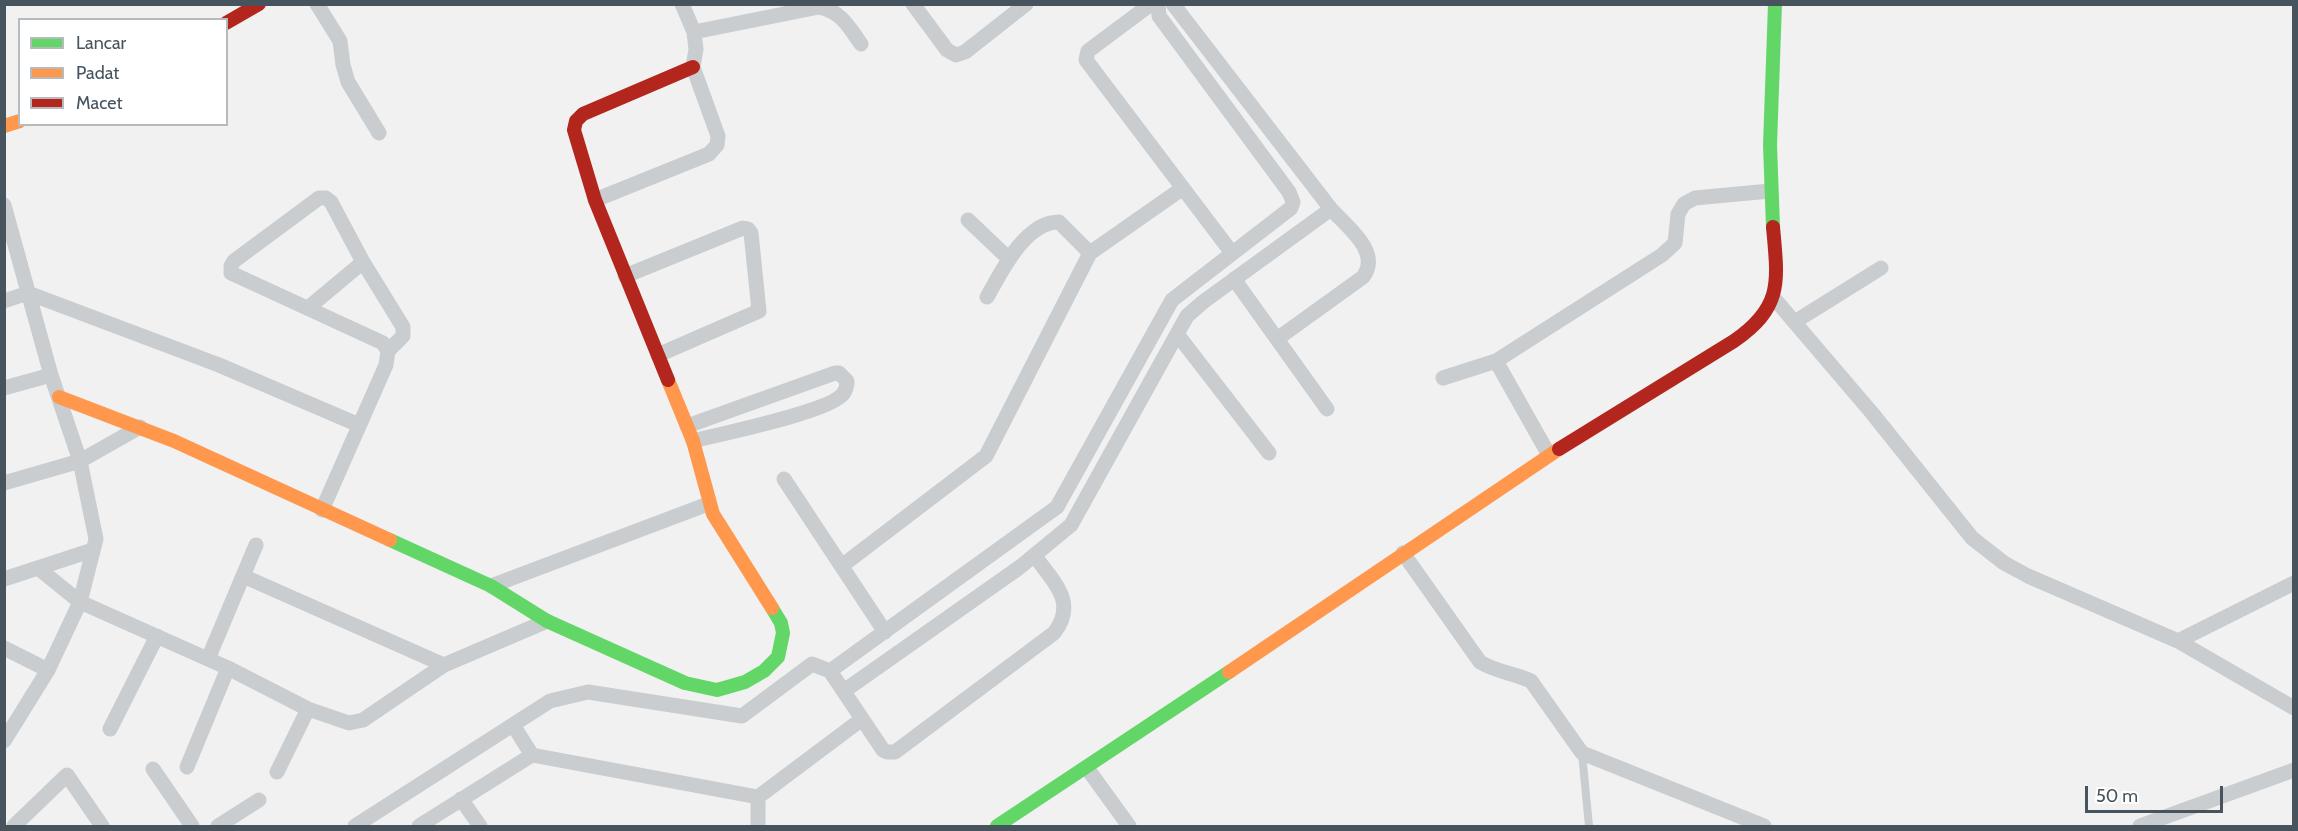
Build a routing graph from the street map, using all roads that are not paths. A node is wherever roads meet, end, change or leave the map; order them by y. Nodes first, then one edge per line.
1 (259, 4) edge
2 (317, 4) edge
3 (682, 4) edge
4 (913, 4) edge
5 (1026, 4) edge
6 (1150, 4) edge
7 (1158, 4) edge
8 (1173, 4) edge
9 (1775, 4) edge
10 (228, 22) edge
11 (694, 32) junction
12 (861, 44) dead end
13 (693, 67) junction
14 (379, 134) dead end
15 (1183, 188) junction
16 (1770, 191) junction
17 (595, 200) junction
18 (1331, 208) junction
19 (6, 215) edge
20 (968, 220) dead end
21 (1090, 253) junction
22 (1232, 253) junction
23 (1009, 259) junction
24 (363, 262) junction
25 (1881, 268) dead end
26 (625, 276) junction
27 (1234, 279) junction
28 (1190, 285) junction
29 (28, 293) junction
30 (987, 297) dead end
31 (1773, 297) junction
32 (4, 301) edge
33 (1203, 302) junction
34 (308, 308) junction
35 (1796, 321) junction
36 (1177, 334) junction
37 (1277, 339) junction
38 (388, 351) junction
39 (658, 355) junction
40 (1496, 361) junction
41 (51, 375) junction
42 (1443, 378) dead end
43 (4, 388) edge
44 (773, 395) junction
45 (59, 397) junction
46 (1327, 409) dead end
47 (781, 418) junction
48 (359, 425) junction
49 (687, 426) junction
50 (140, 427) junction
51 (693, 441) junction
52 (1269, 453) dead end
53 (1549, 455) junction
54 (80, 461) junction
55 (784, 479) dead end
56 (4, 483) edge
57 (708, 504) junction
58 (322, 510) junction
59 (256, 545) dead end
60 (1005, 546) junction
61 (93, 550) junction
62 (1403, 553) junction
63 (1035, 556) junction
64 (843, 565) junction
65 (1020, 567) junction
66 (38, 568) junction
67 (243, 576) junction
68 (4, 579) edge
69 (2294, 583) edge
70 (491, 586) junction
71 (80, 602) junction
72 (547, 621) junction
73 (885, 632) junction
74 (157, 636) junction
75 (2178, 641) junction
76 (4, 648) edge
77 (208, 659) junction
78 (444, 665) junction
79 (228, 668) junction
80 (48, 670) junction
81 (830, 671) junction
82 (844, 691) junction
83 (2294, 708) edge
84 (308, 709) junction
85 (862, 719) junction
86 (513, 725) junction
87 (110, 729) dead end
88 (4, 741) edge
89 (1582, 753) junction
90 (532, 755) junction
91 (188, 766) dead end
92 (1087, 768) junction
93 (153, 769) dead end
94 (2294, 770) edge
95 (277, 772) dead end
96 (758, 797) junction
97 (461, 799) junction
98 (259, 800) dead end
99 (14, 826) edge
100 (102, 826) edge
101 (192, 826) edge
102 (218, 826) edge
103 (355, 826) edge
104 (419, 826) edge
105 (480, 826) edge
106 (758, 826) edge
107 (997, 826) edge
108 (1129, 826) edge
109 (1589, 826) edge
110 (1764, 826) edge
111 (2140, 826) edge

1 - 10 street
2 - 14 street
3 - 11 street
4 - 5 street
6 - 15 street
7 - 22 street
8 - 18 street
9 - 16 street
11 - 12 street
11 - 13 street
13 - 17 street
13 - 17 street
15 - 21 street
15 - 22 street
16 - 31 street
16 - 40 street
17 - 26 street
18 - 27 street
18 - 37 street
19 - 29 street
20 - 23 street
21 - 23 street
21 - 64 street
22 - 28 street
23 - 30 street
24 - 34 street
24 - 34 street
24 - 38 street
25 - 35 street
26 - 39 street
26 - 39 street
27 - 33 street
27 - 37 street
28 - 33 street
28 - 60 street
29 - 32 street
29 - 41 street
29 - 48 street
31 - 35 street
31 - 53 street
33 - 36 street
34 - 38 street
35 - 75 street
36 - 52 street
36 - 63 street
37 - 46 street
38 - 48 street
39 - 49 street
40 - 42 street
40 - 53 street
41 - 43 street
41 - 45 street
44 - 47 street
44 - 47 street
44 - 49 street
45 - 50 street
45 - 54 street
47 - 51 street
48 - 58 street
49 - 51 street
50 - 54 street
50 - 58 street
51 - 57 street
53 - 62 street
54 - 56 street
54 - 61 street
55 - 64 street
57 - 70 street
57 - 72 street
58 - 70 street
59 - 67 street
60 - 65 street
60 - 73 street
61 - 66 street
61 - 71 street
62 - 89 street
62 - 92 street
63 - 65 street
63 - 85 street
64 - 73 street
65 - 82 street
66 - 68 street
66 - 71 street
67 - 77 street
67 - 78 street
69 - 75 street
70 - 72 street
71 - 74 street
71 - 80 street
72 - 78 street
73 - 81 street
74 - 77 street
74 - 87 street
75 - 83 street
76 - 80 street
77 - 79 street
78 - 84 street
79 - 84 street
79 - 91 street
80 - 88 street
81 - 82 street
81 - 86 street
82 - 85 street
84 - 95 street
85 - 96 street
86 - 90 street
86 - 103 street
89 - 109 lane
89 - 110 street
90 - 96 street
90 - 97 street
92 - 107 street
92 - 108 street
93 - 101 street
94 - 111 street
96 - 106 street
97 - 104 street
97 - 105 street
98 - 102 street
99 - 100 street

